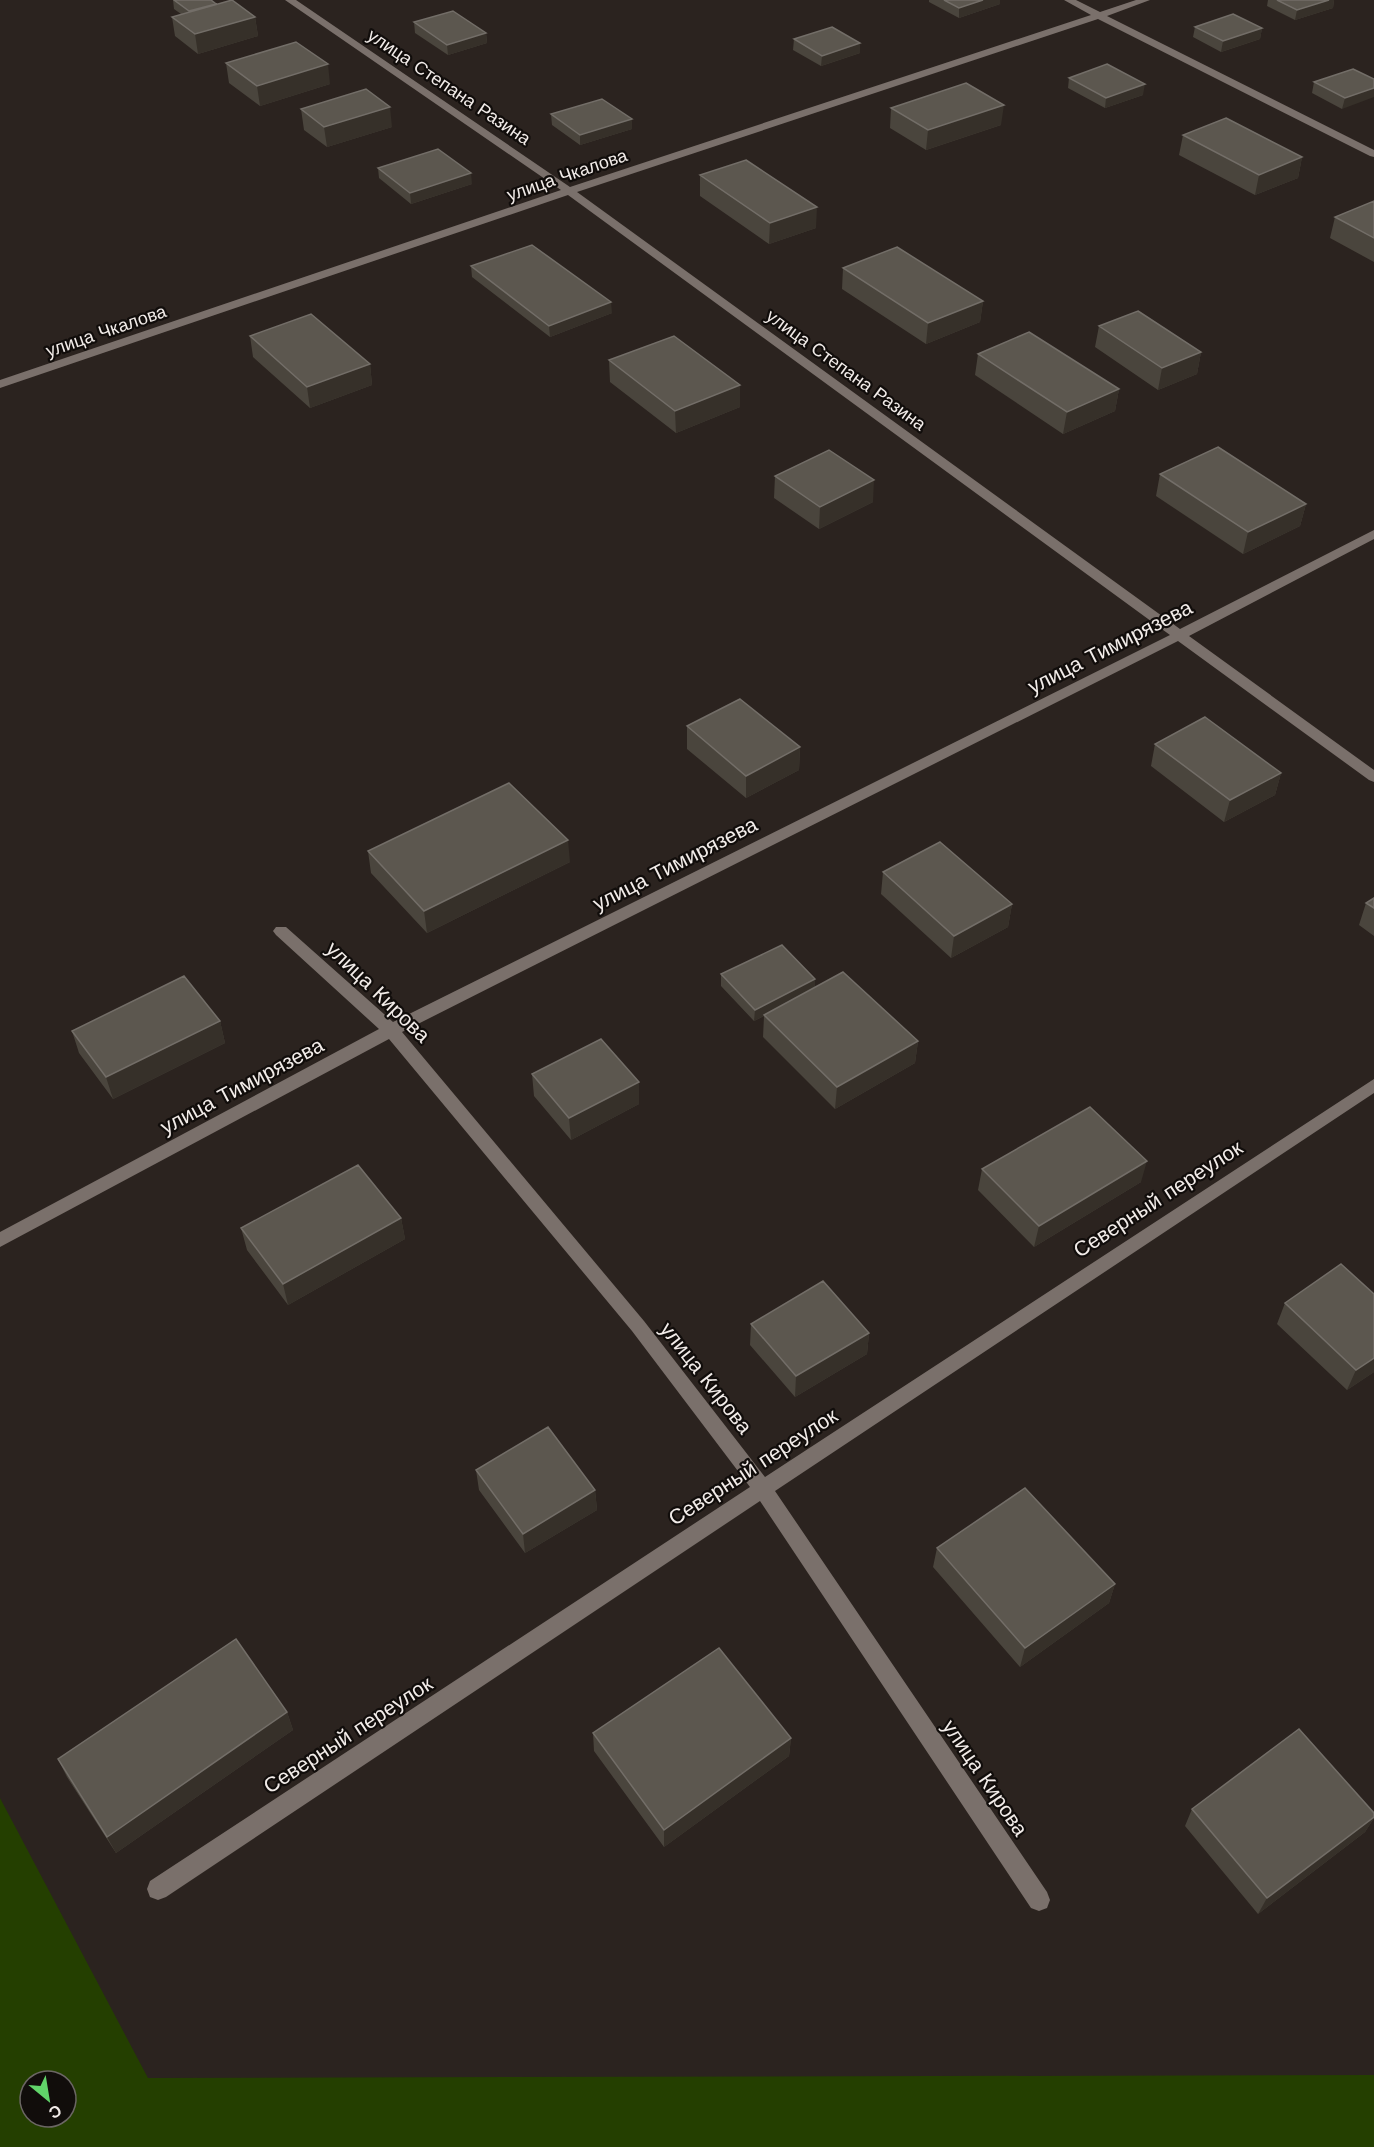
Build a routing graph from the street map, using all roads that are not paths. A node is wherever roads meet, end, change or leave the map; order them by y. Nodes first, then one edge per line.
1 (290, 0) edge
2 (1069, 0) edge
3 (1145, 0) edge
4 (1100, 15) junction
5 (1374, 154) edge
6 (569, 191) junction
7 (0, 384) edge
8 (1374, 534) edge
9 (1180, 635) junction
10 (1374, 777) edge
11 (281, 931) dead end
12 (391, 1030) junction
13 (1374, 1085) edge
14 (0, 1240) edge
15 (763, 1489) junction
16 (158, 1889) dead end
17 (1039, 1900) dead end

1 - 6 street, улица Степана Разина
2 - 4 street
3 - 4 street, улица Чкалова
4 - 5 street
4 - 6 street, улица Чкалова
6 - 7 street, улица Чкалова
6 - 9 street, улица Степана Разина
8 - 9 street, улица Тимирязева
9 - 10 street, улица Степана Разина
9 - 12 street, улица Тимирязева
11 - 12 street, улица Кирова
12 - 14 street, улица Тимирязева
12 - 15 street, улица Кирова
13 - 15 street, Северный переулок
15 - 16 street, Северный переулок
15 - 17 street, улица Кирова

